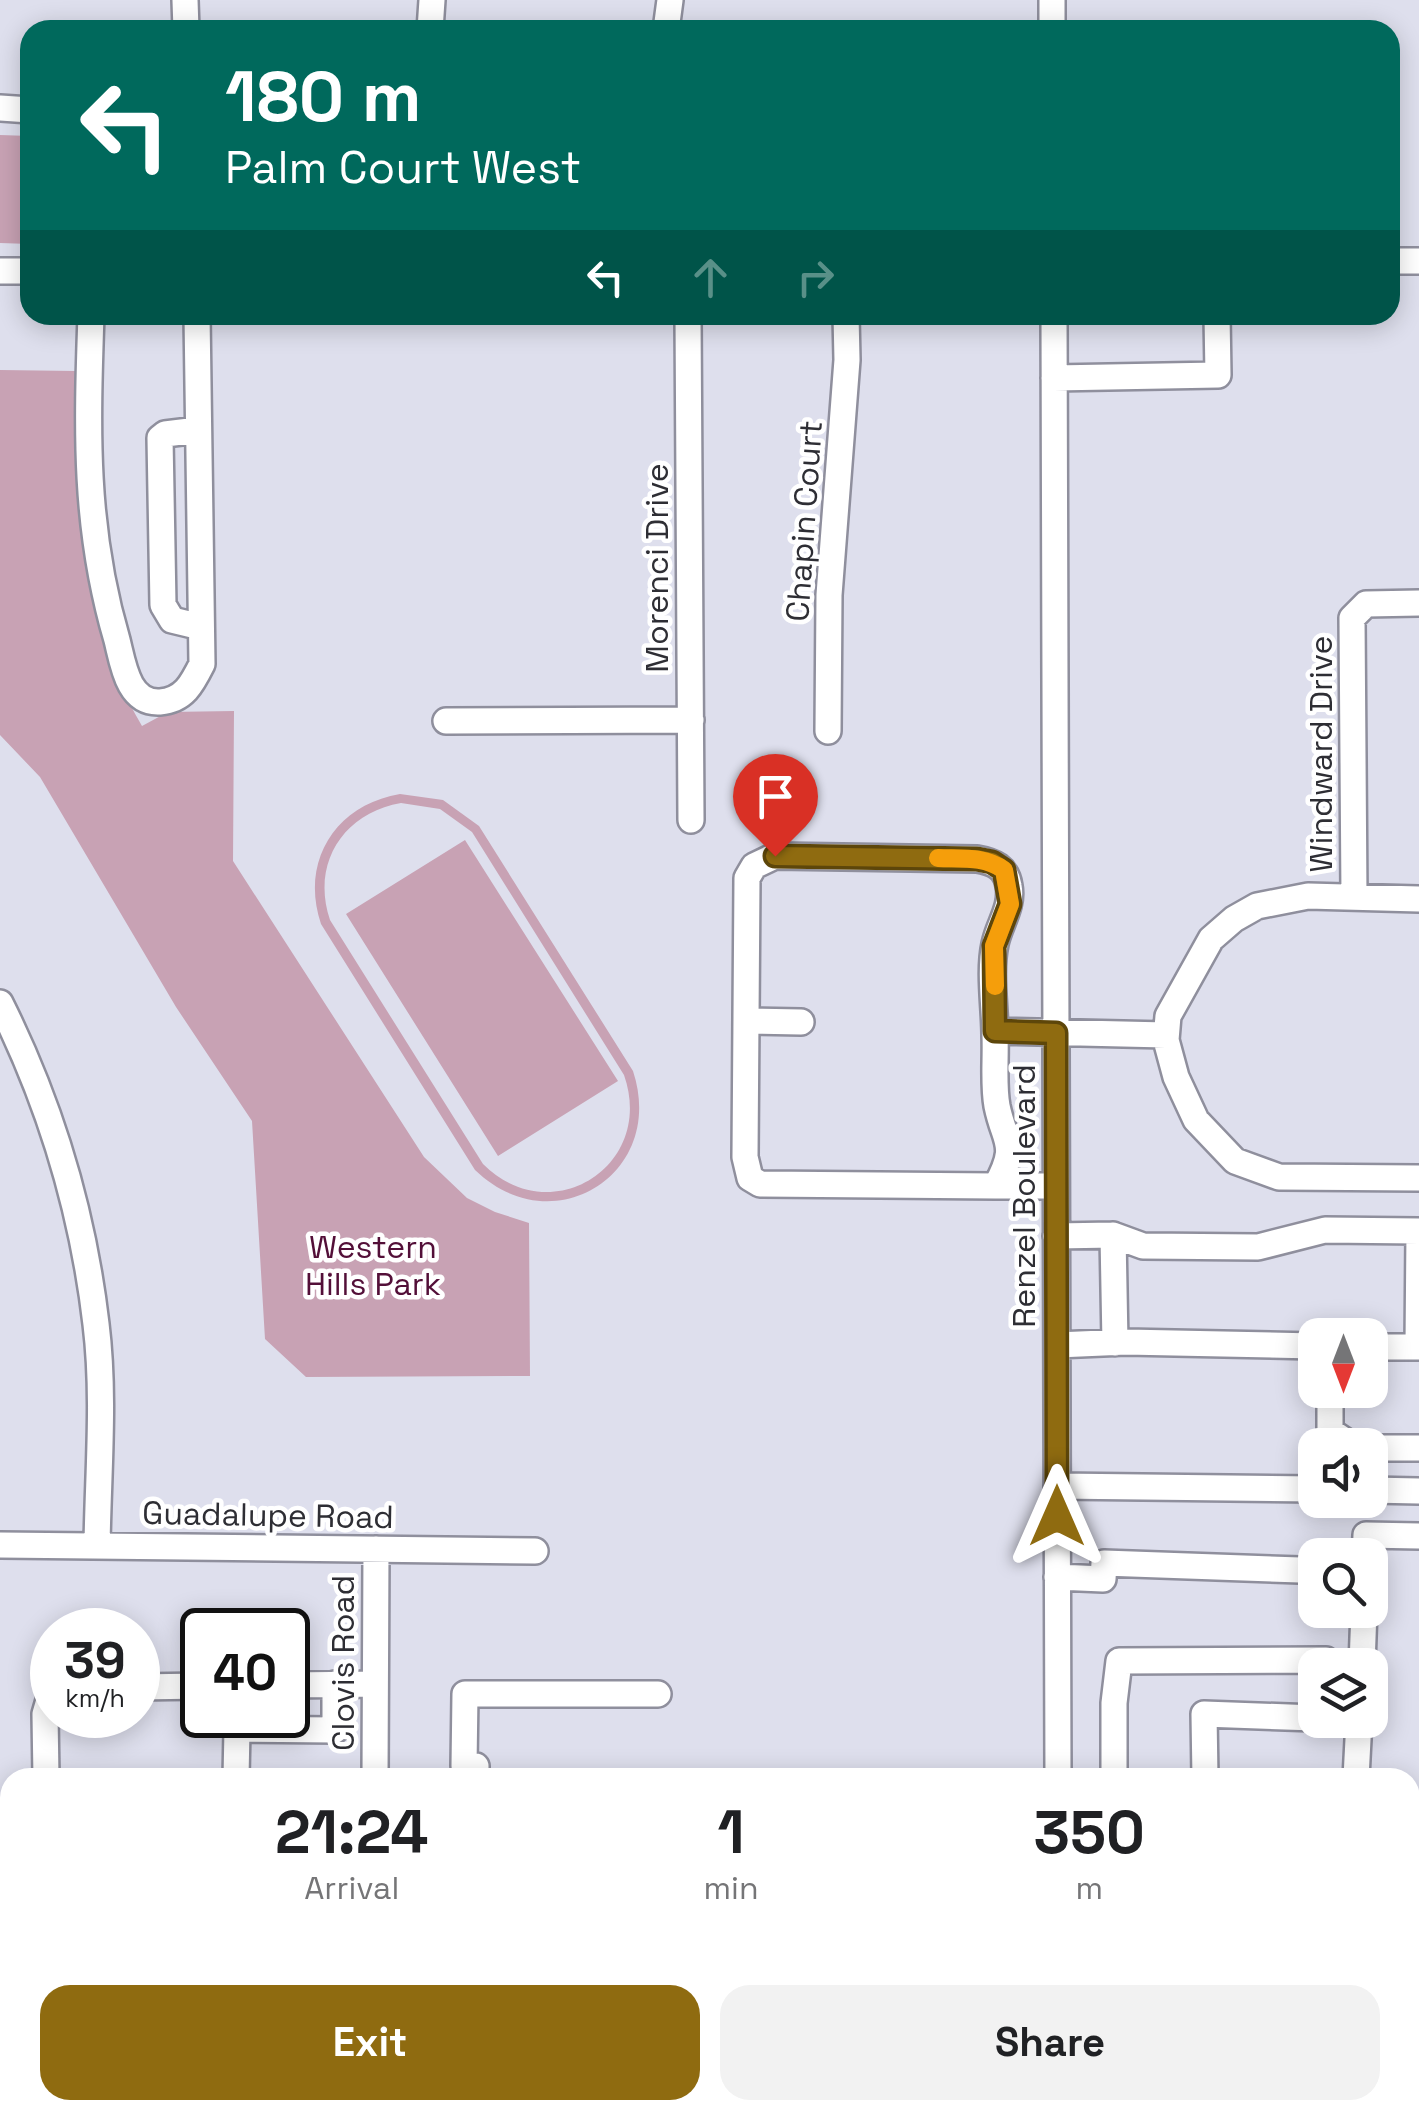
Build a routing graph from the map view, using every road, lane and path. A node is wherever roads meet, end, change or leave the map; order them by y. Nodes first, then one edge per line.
1 (91, 325) edge
2 (197, 325) edge
3 (688, 325) edge
4 (846, 325) edge
5 (1054, 325) edge
6 (1217, 325) edge
7 (1054, 378) junction
8 (198, 430) junction
9 (1419, 603) edge
10 (201, 627) junction
11 (690, 720) junction
12 (446, 721) dead end
13 (828, 732) dead end
14 (691, 820) dead end
15 (1354, 897) junction
16 (1419, 898) edge
17 (0, 1003) edge
18 (746, 1021) junction
19 (801, 1022) dead end
20 (995, 1031) junction
21 (1056, 1033) junction
22 (1166, 1035) junction
23 (1419, 1178) edge
24 (996, 1186) junction
25 (1056, 1186) junction
26 (1419, 1231) edge
27 (1113, 1235) junction
28 (1056, 1236) junction
29 (1419, 1288) edge
30 (1115, 1342) junction
31 (1056, 1344) junction
32 (1298, 1346) edge
33 (1388, 1346) edge
34 (1418, 1347) edge
35 (1388, 1448) edge
36 (1419, 1448) edge
37 (1057, 1486) junction
38 (1298, 1488) edge
39 (1411, 1491) edge
40 (1412, 1535) edge
41 (1366, 1538) edge
42 (0, 1545) edge
43 (97, 1546) junction
44 (376, 1549) junction
45 (535, 1551) dead end
46 (1298, 1570) edge
47 (1057, 1577) junction
48 (1298, 1660) edge
49 (335, 1684) junction
50 (375, 1684) junction
51 (310, 1685) edge
52 (658, 1694) dead end
53 (1298, 1717) edge
54 (45, 1738) edge
55 (1357, 1738) edge
56 (46, 1768) edge
57 (236, 1768) edge
58 (375, 1768) edge
59 (476, 1768) edge
60 (1058, 1768) edge
61 (1114, 1768) edge
62 (1206, 1768) edge
63 (1356, 1768) edge

1 - 10 street
2 - 8 street
3 - 11 street, Morenci Drive
4 - 13 street, Chapin Court
5 - 7 street, Renzel Boulevard
6 - 7 street
7 - 21 street, Renzel Boulevard
8 - 10 street
8 - 10 street
9 - 15 street, Windward Drive
11 - 12 street
11 - 14 street, Morenci Drive
15 - 16 street
15 - 22 street
17 - 43 street
18 - 19 street
18 - 20 street
18 - 24 street
20 - 21 street
20 - 24 street
21 - 22 street
21 - 25 street, Renzel Boulevard
22 - 23 street
24 - 25 street
25 - 28 street, Renzel Boulevard
26 - 27 street
26 - 29 street
27 - 28 street
27 - 30 street
28 - 31 street, Renzel Boulevard
29 - 34 street
30 - 31 street
30 - 32 street
31 - 37 street, Renzel Boulevard
33 - 34 street
35 - 36 street
37 - 38 street
37 - 47 street, Renzel Boulevard
39 - 40 street
40 - 41 street
42 - 43 street, Guadalupe Road
43 - 44 street, Guadalupe Road
44 - 45 street, Guadalupe Road
44 - 50 street, Clovis Road
46 - 47 street
47 - 60 street, Renzel Boulevard
48 - 61 street
49 - 50 street
49 - 51 street
49 - 57 street
50 - 58 street, Clovis Road
52 - 59 street
53 - 62 street
54 - 56 street
55 - 63 street

